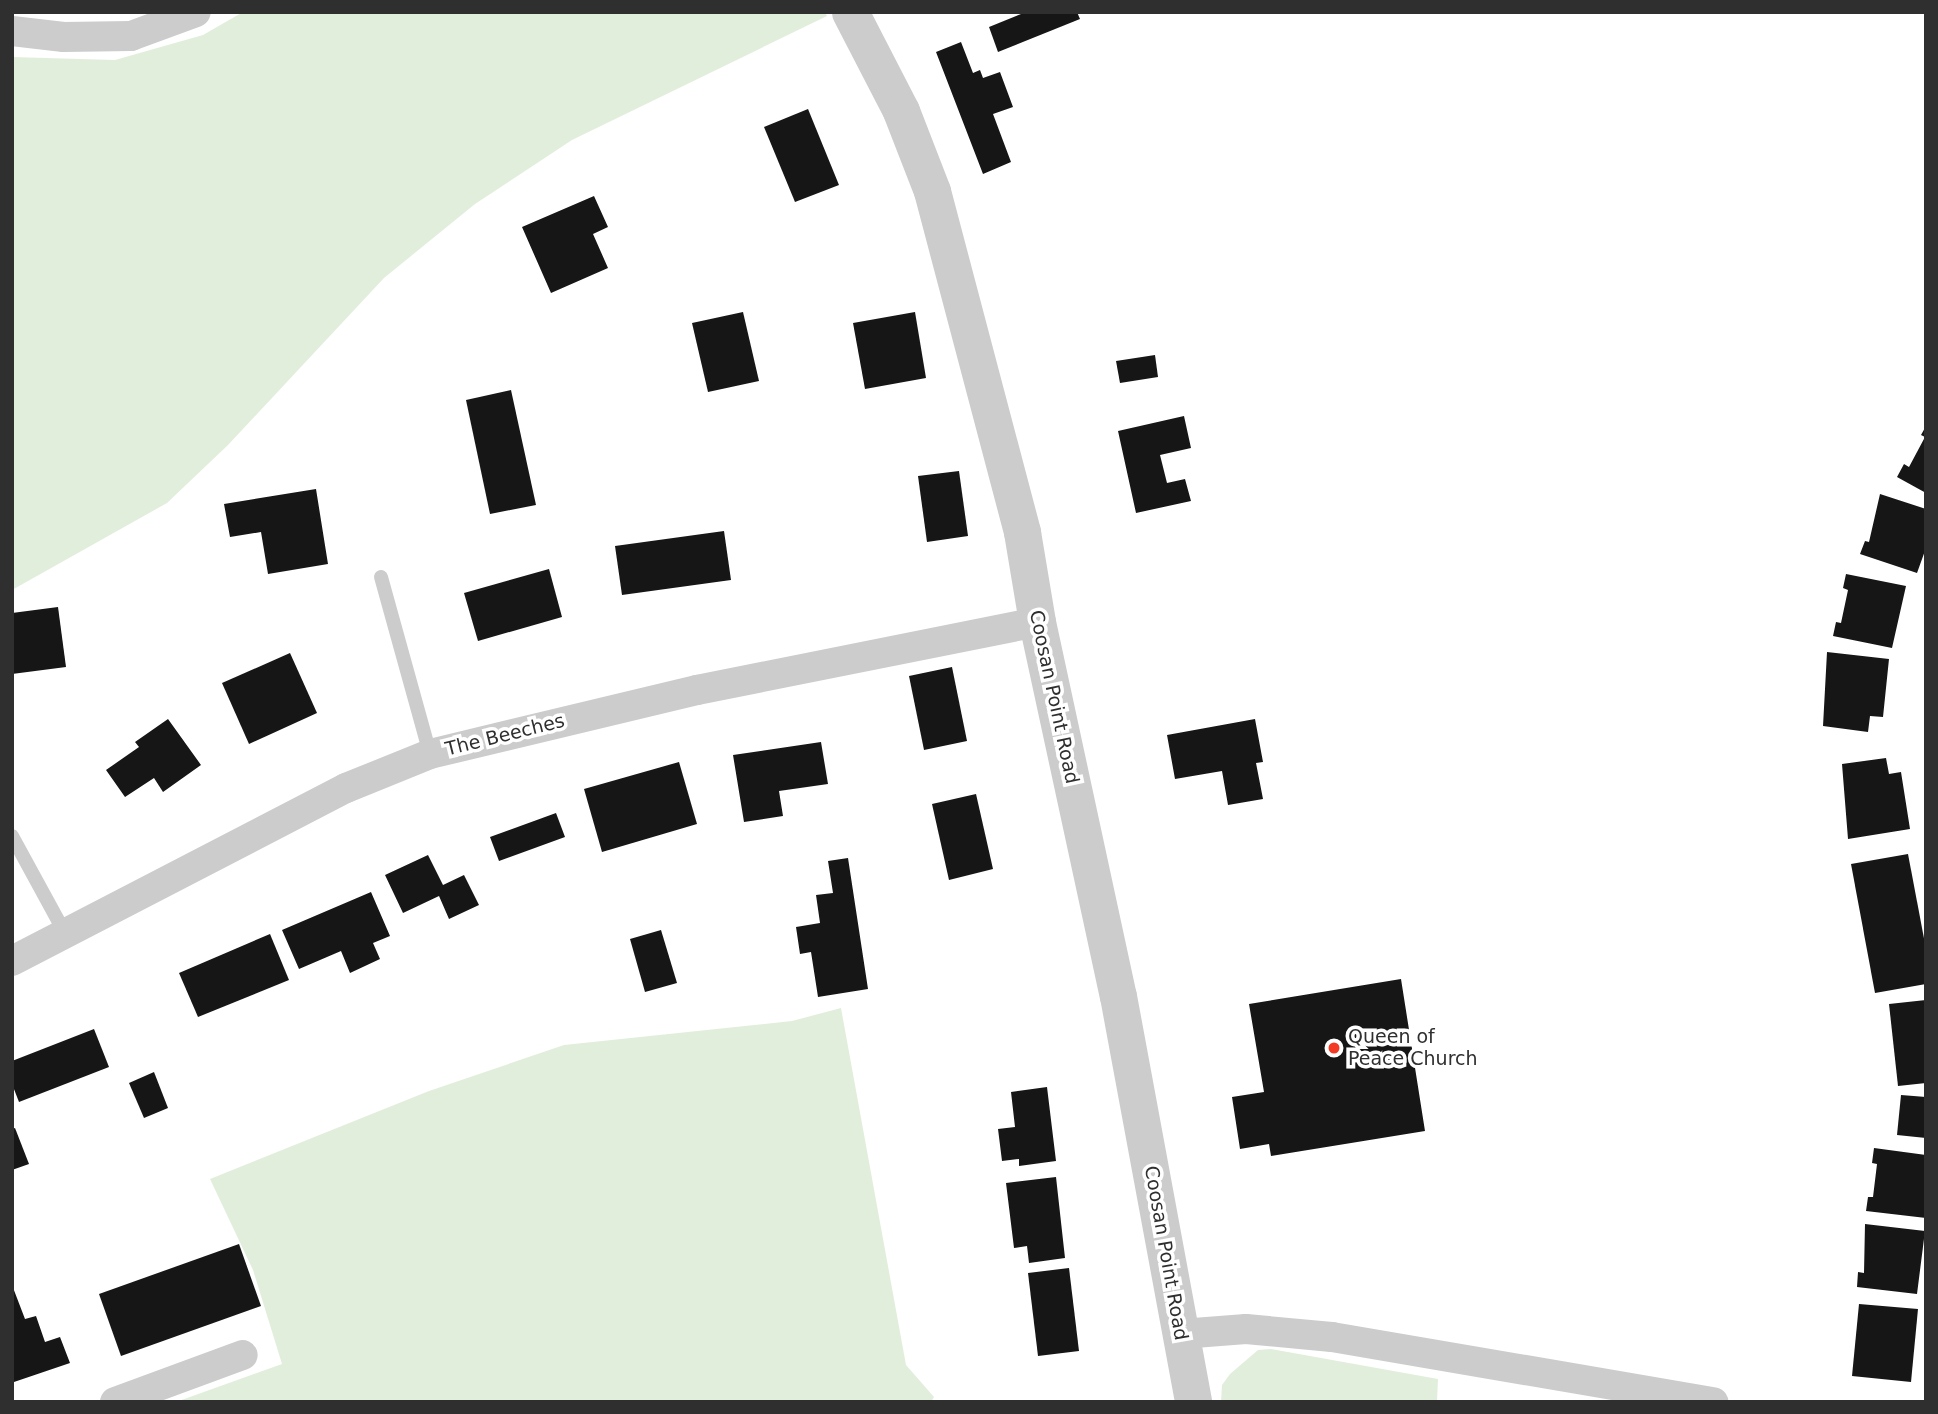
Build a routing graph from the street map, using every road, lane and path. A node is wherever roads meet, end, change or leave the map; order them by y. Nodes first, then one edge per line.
1 (196, 12) edge
2 (850, 12) edge
3 (12, 31) edge
4 (381, 577) dead end
5 (1037, 622) junction
6 (430, 754) junction
7 (12, 836) edge
8 (66, 936) junction
9 (12, 961) edge
10 (1181, 1334) junction
11 (243, 1355) dead end
12 (115, 1402) edge
13 (1193, 1402) edge
14 (1713, 1402) edge

1 - 3 street
2 - 5 street, Coosan Point Road
4 - 6 lane
5 - 6 street, The Beeches
5 - 10 street, Coosan Point Road
6 - 8 street, The Beeches
7 - 8 lane
8 - 9 street, The Beeches
10 - 13 street, Coosan Point Road
10 - 14 street
11 - 12 street

